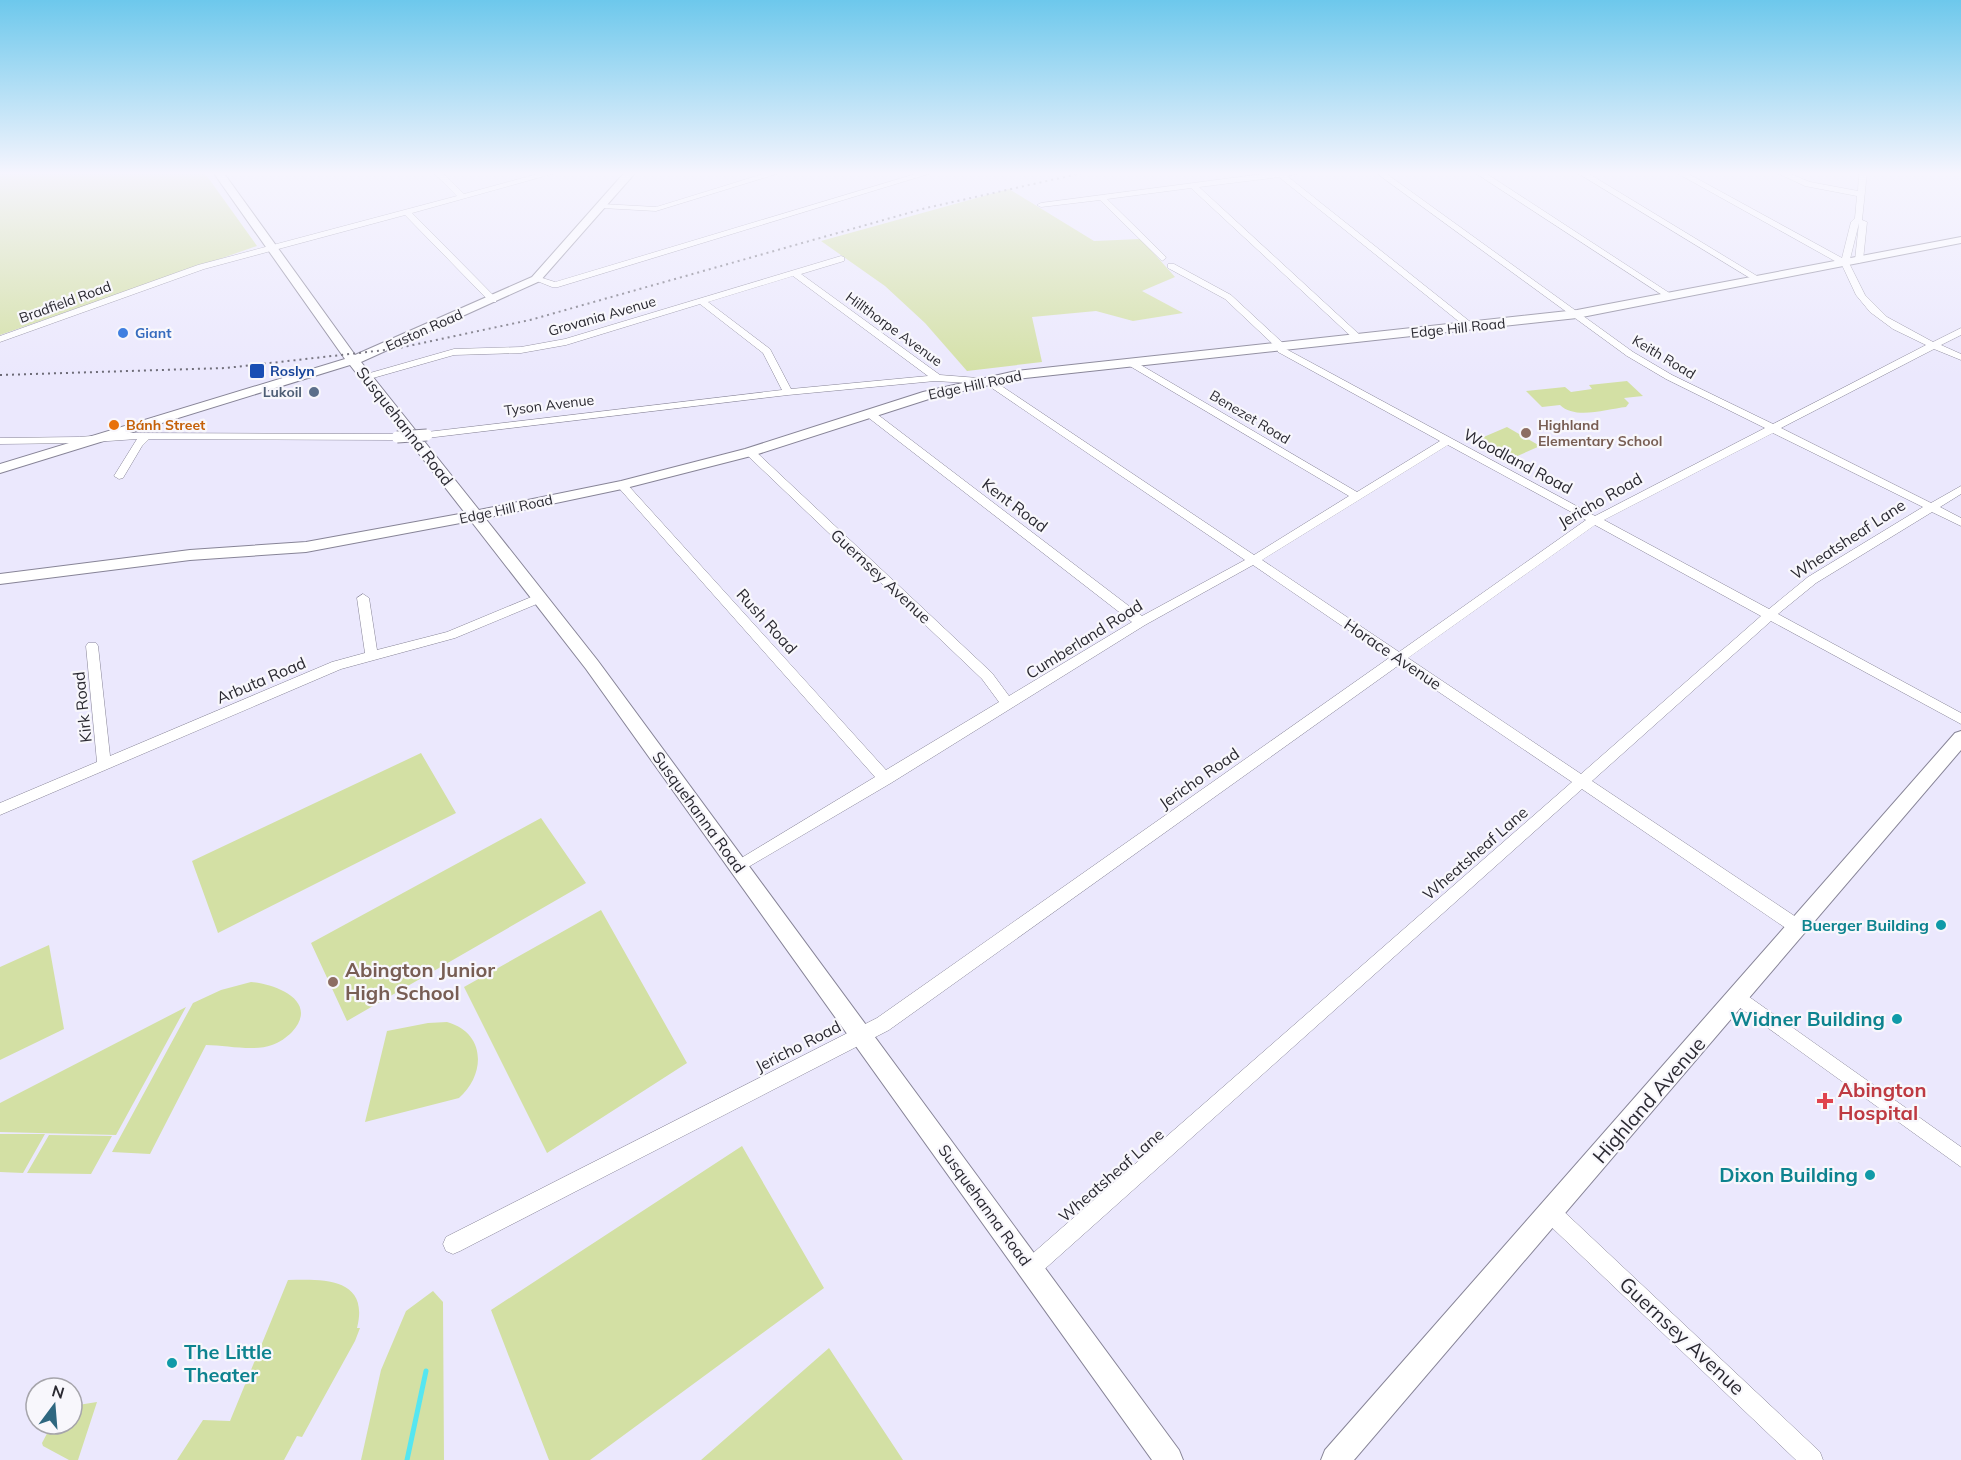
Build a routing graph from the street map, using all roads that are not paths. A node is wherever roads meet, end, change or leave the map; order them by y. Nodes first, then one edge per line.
1 (267, 240) edge
2 (302, 240) edge
3 (434, 240) edge
4 (571, 240) edge
5 (705, 240) edge
6 (1144, 240) edge
7 (1252, 240) edge
8 (1363, 240) edge
9 (1474, 240) edge
10 (1583, 240) edge
11 (1693, 240) edge
12 (1804, 240) edge
13 (1852, 240) joint
14 (1862, 240) edge
15 (1961, 240) edge
16 (273, 248) junction
17 (1831, 255) junction
18 (841, 259) dead end
19 (1860, 260) junction
20 (1845, 263) junction
21 (794, 273) junction
22 (536, 279) junction
23 (1758, 279) junction
24 (1670, 297) junction
25 (493, 300) junction
26 (701, 301) junction
27 (1577, 314) junction
28 (1470, 326) junction
29 (1961, 331) edge
30 (1358, 338) junction
31 (0, 339) edge
32 (1934, 345) junction
33 (1282, 347) junction
34 (1961, 357) edge
35 (354, 360) junction
36 (1131, 363) junction
37 (366, 377) junction
38 (988, 381) junction
39 (940, 385) junction
40 (788, 392) junction
41 (869, 413) junction
42 (1772, 429) junction
43 (0, 434) edge
44 (111, 436) junction
45 (146, 436) junction
46 (0, 441) edge
47 (1447, 441) junction
48 (750, 452) junction
49 (0, 469) edge
50 (119, 476) dead end
51 (622, 484) junction
52 (1961, 489) edge
53 (1355, 495) junction
54 (1931, 507) junction
55 (475, 516) junction
56 (1595, 521) junction
57 (1961, 522) edge
58 (1252, 561) junction
59 (0, 579) edge
60 (363, 598) dead end
61 (540, 598) junction
62 (1770, 615) junction
63 (1141, 622) junction
64 (92, 646) dead end
65 (371, 654) junction
66 (1400, 658) junction
67 (1008, 705) junction
68 (1961, 719) edge
69 (1961, 738) edge
70 (104, 764) junction
71 (886, 778) junction
72 (1582, 783) junction
73 (0, 809) edge
74 (738, 867) junction
75 (1798, 928) junction
76 (1738, 997) junction
77 (862, 1034) junction
78 (1961, 1158) edge
79 (1551, 1213) junction
80 (453, 1244) dead end
81 (1031, 1269) junction
82 (1169, 1460) edge
83 (1335, 1460) edge
84 (1812, 1460) edge

1 - 16 street, Susquehanna Road
2 - 16 street, Bradfield Road
3 - 25 street
4 - 22 street, Easton Road
5 - 22 street
6 - 33 street, Woodland Road
7 - 30 street
8 - 28 street
9 - 27 street, Keith Road
10 - 24 street
11 - 23 street
12 - 17 street
13 - 17 street
13 - 20 street
14 - 19 street
15 - 19 street, Edge Hill Road
16 - 31 street, Bradfield Road
16 - 35 street, Susquehanna Road
17 - 20 street
18 - 21 street, Grovania Avenue
19 - 20 street, Edge Hill Road
20 - 23 street, Edge Hill Road
20 - 32 street
21 - 26 street, Grovania Avenue
21 - 39 street, Hillthorpe Avenue
22 - 25 street, Easton Road
23 - 24 street, Edge Hill Road
24 - 27 street, Edge Hill Road
25 - 35 street, Easton Road
26 - 37 street, Grovania Avenue
26 - 40 street
27 - 28 street, Edge Hill Road
27 - 42 street, Keith Road
28 - 30 street, Edge Hill Road
29 - 32 street, Jericho Road
30 - 33 street, Edge Hill Road
32 - 34 street
32 - 42 street, Jericho Road
33 - 36 street, Edge Hill Road
33 - 47 street, Woodland Road
35 - 37 street, Susquehanna Road
35 - 44 street, Easton Road
36 - 38 street, Edge Hill Road
36 - 53 street, Benezet Road
37 - 55 street, Susquehanna Road
38 - 39 street, Edge Hill Road
38 - 58 street, Horace Avenue
39 - 40 street, Tyson Avenue
39 - 41 street, Edge Hill Road
40 - 45 street, Tyson Avenue, bridge
41 - 48 street, Edge Hill Road
41 - 63 street, Kent Road
42 - 54 street, Keith Road
42 - 56 street, Jericho Road
43 - 44 street, Tyson Avenue
44 - 45 street, Tyson Avenue
44 - 46 street, Tyson Avenue
44 - 49 street, Easton Road
45 - 50 street
47 - 53 street, Cumberland Road
47 - 56 street, Woodland Road
48 - 51 street, Edge Hill Road
48 - 67 street, Guernsey Avenue
51 - 55 street, Edge Hill Road
51 - 71 street, Rush Road
52 - 54 street, Wheatsheaf Lane
53 - 58 street, Cumberland Road
54 - 57 street, Keith Road
54 - 62 street, Wheatsheaf Lane
55 - 59 street, Edge Hill Road
55 - 61 street, Susquehanna Road
56 - 62 street, Woodland Road
56 - 66 street, Jericho Road
58 - 63 street, Cumberland Road
58 - 66 street, Horace Avenue
60 - 65 street
61 - 65 street, Arbuta Road
61 - 74 street, Susquehanna Road
62 - 68 street, Woodland Road
62 - 72 street, Wheatsheaf Lane
63 - 67 street, Cumberland Road
64 - 70 street, Kirk Road
65 - 70 street, Arbuta Road
66 - 72 street, Horace Avenue
66 - 77 street, Jericho Road
67 - 71 street, Cumberland Road
69 - 75 street, Highland Avenue
70 - 73 street, Arbuta Road
71 - 74 street, Cumberland Road
72 - 75 street, Horace Avenue
72 - 81 street, Wheatsheaf Lane
74 - 77 street, Susquehanna Road
75 - 76 street, Highland Avenue
76 - 78 street
76 - 79 street, Highland Avenue
77 - 80 street, Jericho Road
77 - 81 street, Susquehanna Road
79 - 83 street, Highland Avenue
79 - 84 street, Guernsey Avenue
81 - 82 street, Susquehanna Road

